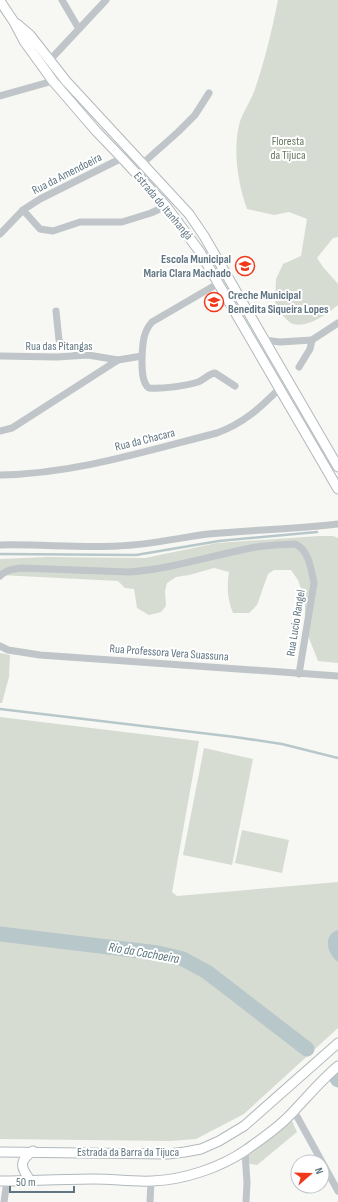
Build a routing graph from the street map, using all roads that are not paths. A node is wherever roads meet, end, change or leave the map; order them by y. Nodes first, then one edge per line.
1 (62, 0) edge
2 (106, 0) edge
3 (0, 1) edge
4 (14, 22) junction
5 (79, 29) junction
6 (50, 61) junction
7 (53, 81) junction
8 (209, 93) dead end
9 (0, 96) edge
10 (122, 158) junction
11 (142, 164) junction
12 (166, 206) junction
13 (23, 210) junction
14 (0, 234) edge
15 (219, 283) junction
16 (56, 311) dead end
17 (338, 323) edge
18 (264, 340) junction
19 (312, 340) junction
20 (88, 355) junction
21 (0, 356) edge
22 (142, 356) junction
23 (118, 360) junction
24 (299, 367) dead end
25 (234, 386) dead end
26 (280, 388) junction
27 (0, 431) edge
28 (338, 467) edge
29 (0, 475) edge
30 (338, 489) edge
31 (338, 524) edge
32 (0, 544) edge
33 (0, 576) edge
34 (0, 646) edge
35 (299, 674) junction
36 (338, 676) edge
37 (338, 1043) edge
38 (338, 1066) edge
39 (294, 1111) junction
40 (245, 1151) junction
41 (0, 1152) edge
42 (33, 1152) junction
43 (30, 1180) junction
44 (4, 1181) edge
45 (151, 1181) junction
46 (338, 1191) edge
47 (4, 1202) edge
48 (150, 1202) edge
49 (246, 1202) edge

1 - 5 street
2 - 5 street
3 - 4 main road, Estrada do Itanhangá
4 - 6 main road, Estrada do Itanhangá
4 - 7 main road, Estrada do Itanhangá
5 - 6 street
6 - 11 main road, Estrada do Itanhangá
7 - 9 street
7 - 10 main road, Estrada do Itanhangá
8 - 11 street
10 - 12 main road, Estrada do Itanhangá
10 - 13 street, Rua da Amendoeira
11 - 18 main road, Estrada do Itanhangá
12 - 13 street
12 - 15 main road, Estrada do Itanhangá
13 - 14 street, Rua da Amendoeira
15 - 22 street
15 - 26 main road, Estrada do Itanhangá
16 - 20 street
17 - 19 street
18 - 19 street
18 - 28 main road, Estrada do Itanhangá
19 - 24 street
20 - 21 street, Rua das Pitangas
20 - 23 street, Rua das Pitangas
22 - 23 street
22 - 25 street
23 - 27 street
26 - 29 street, Rua da Chacara
26 - 30 main road, Estrada do Itanhangá
31 - 32 street
33 - 35 street, Rua Lucio Rangel
34 - 35 street, Rua Professora Vera Suassuna
35 - 36 street, Rua Professora Vera Suassuna
37 - 42 main road, Estrada da Barra da Tijuca
38 - 39 main road
39 - 40 main road
39 - 46 street
40 - 45 main road
40 - 49 street
41 - 42 main road, Estrada da Barra da Tijuca
42 - 43 main road
43 - 44 main road
43 - 45 main road
44 - 47 street
45 - 48 street

